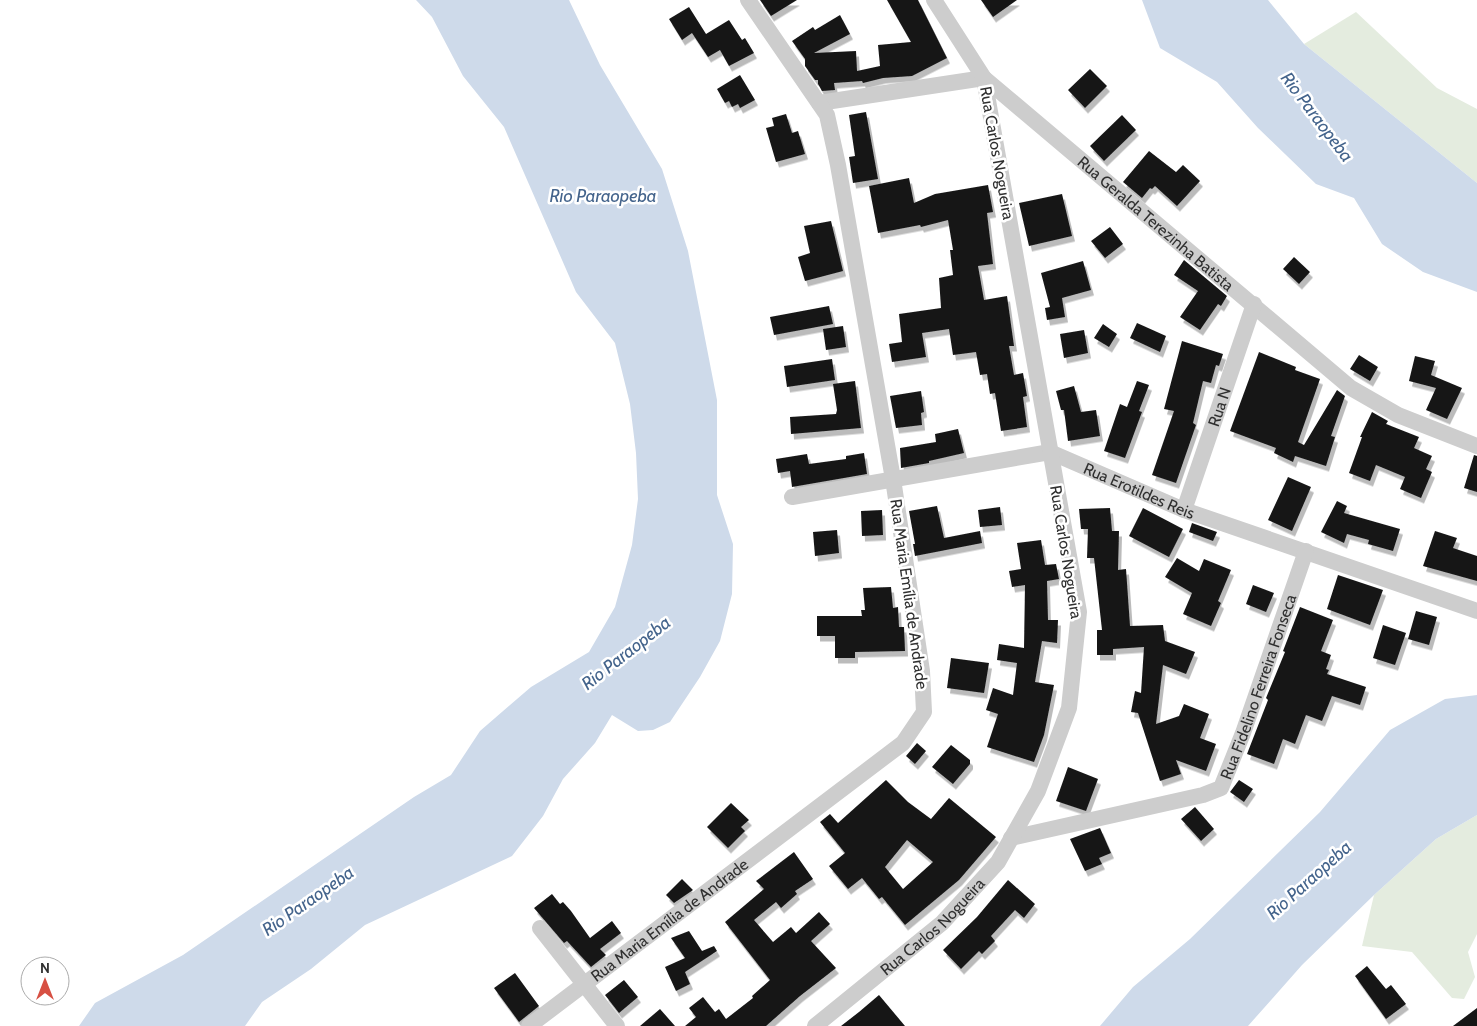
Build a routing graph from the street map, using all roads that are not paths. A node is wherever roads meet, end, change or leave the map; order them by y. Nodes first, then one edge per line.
1 (748, 0) edge
2 (934, 0) edge
3 (984, 78) junction
4 (819, 103) junction
5 (1254, 304) junction
6 (1477, 446) edge
7 (1050, 452) junction
8 (893, 479) junction
9 (792, 497) dead end
10 (1184, 510) junction
11 (1306, 551) junction
12 (1477, 611) edge
13 (1011, 838) junction
14 (540, 928) dead end
15 (585, 984) junction
16 (529, 1026) edge
17 (617, 1026) edge
18 (815, 1026) edge

1 - 4 street, Rua Maria Emília de Andrade
2 - 3 street, Rua Carlos Nogueira
3 - 4 street
3 - 5 street, Rua Geralda Terezinha Batista
3 - 7 street, Rua Carlos Nogueira
4 - 8 street, Rua Maria Emília de Andrade
5 - 6 street, Rua Geralda Terezinha Batista
5 - 10 street, Rua N
7 - 8 street
7 - 10 street, Rua Erotildes Reis
7 - 13 street, Rua Carlos Nogueira
8 - 9 street
8 - 15 street, Rua Maria Emília de Andrade
10 - 11 street, Rua Erotildes Reis
11 - 12 street, Rua Erotildes Reis
11 - 13 street, Rua Fidelino Ferreira Fonseca
13 - 18 street, Rua Carlos Nogueira
14 - 15 street
15 - 16 street, Rua Maria Emília de Andrade
15 - 17 street

